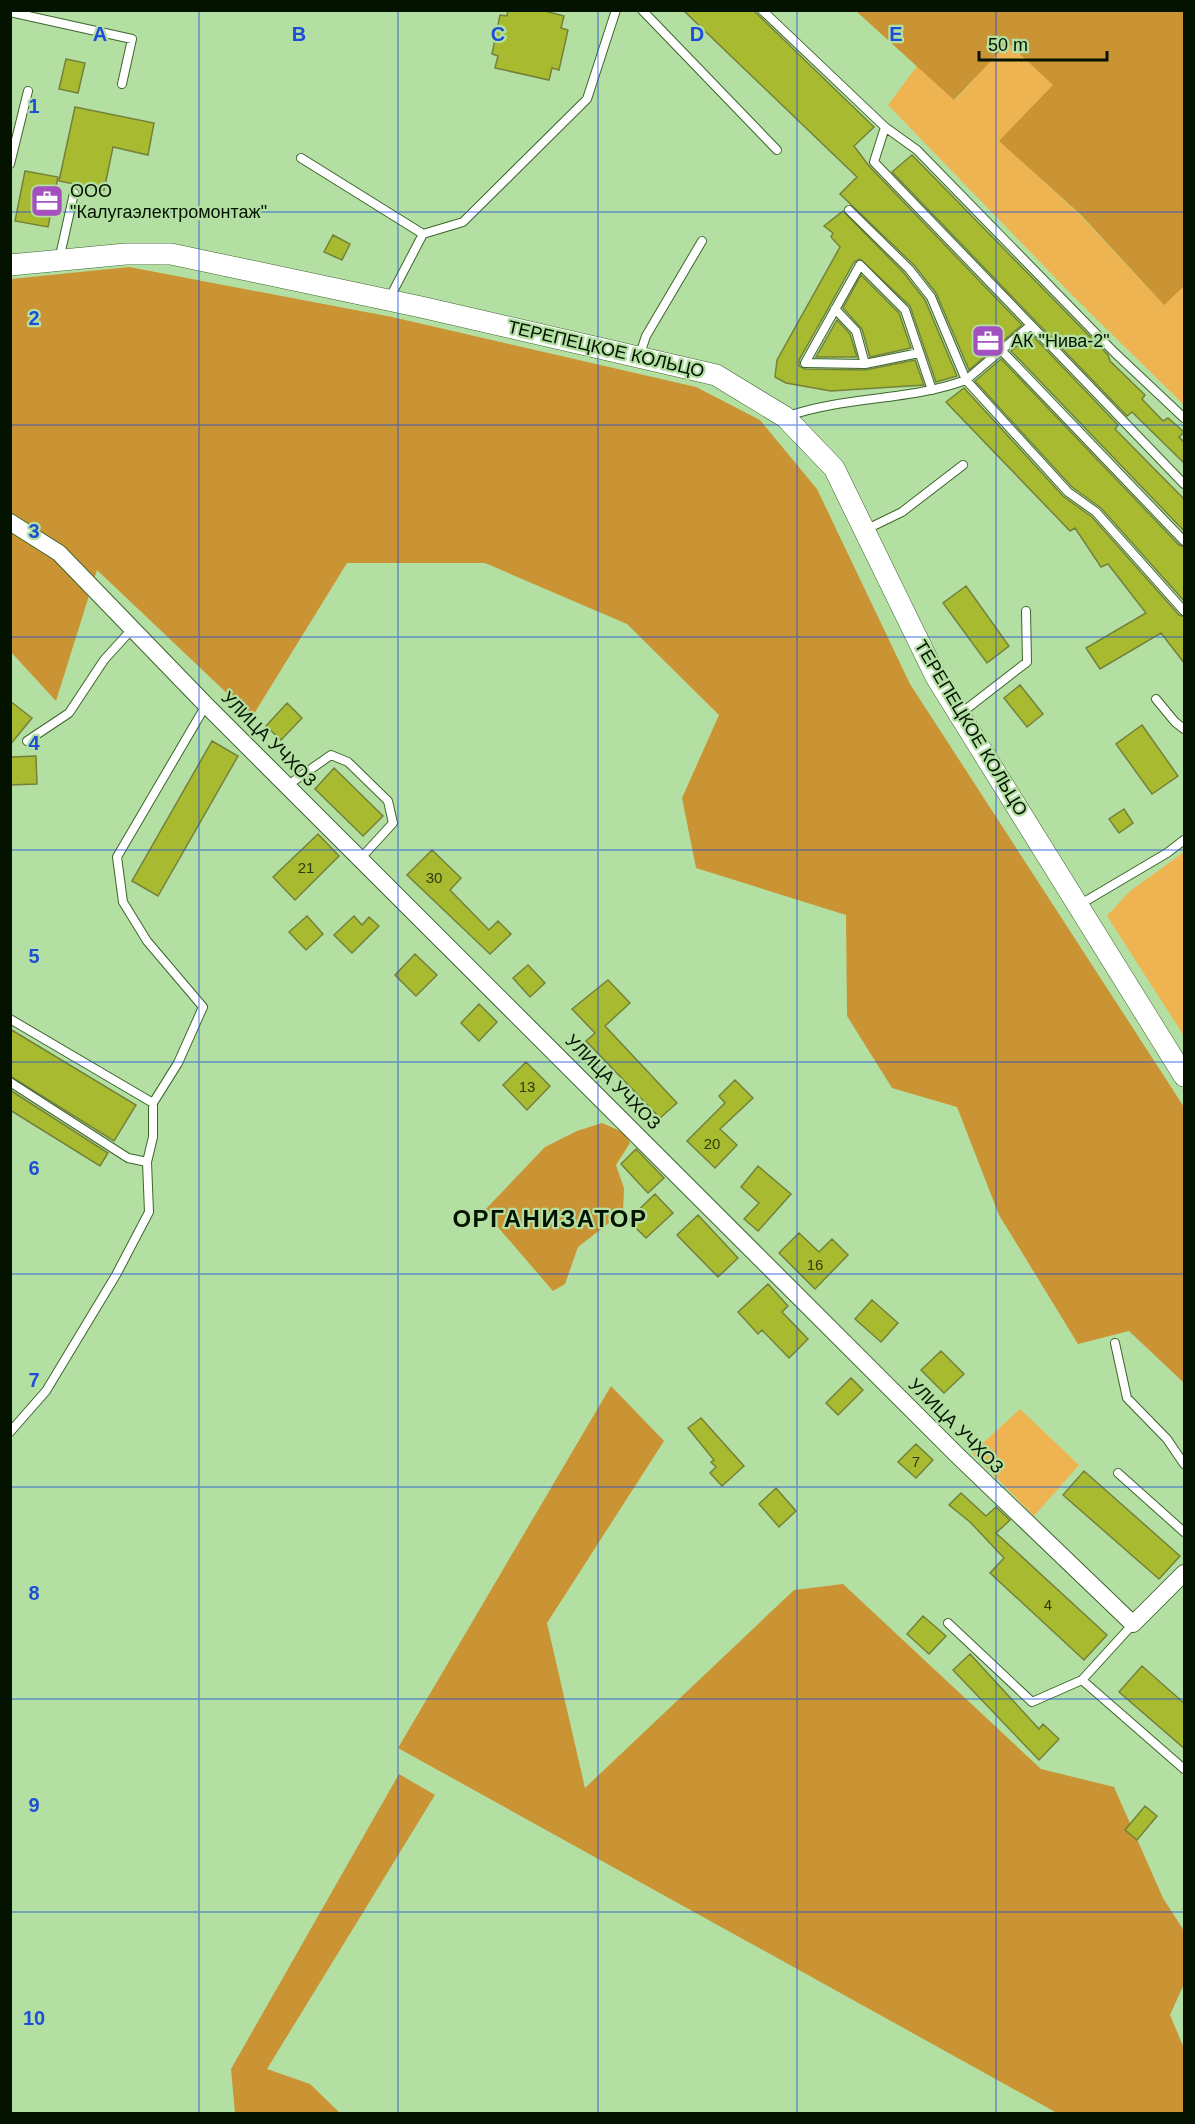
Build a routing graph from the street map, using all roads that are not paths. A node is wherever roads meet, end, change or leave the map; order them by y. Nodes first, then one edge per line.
1 (616, 10) edge
2 (642, 10) edge
3 (762, 10) edge
4 (10, 12) edge
5 (122, 84) dead end
6 (27, 91) dead end
7 (885, 127) junction
8 (777, 150) dead end
9 (301, 158) dead end
10 (10, 164) edge
11 (74, 193) dead end
12 (849, 210) dead end
13 (423, 234) junction
14 (702, 241) dead end
15 (59, 261) junction
16 (10, 265) edge
17 (389, 300) junction
18 (835, 309) junction
19 (1031, 325) junction
20 (1001, 350) junction
21 (919, 353) junction
22 (639, 357) junction
23 (864, 364) junction
24 (966, 380) junction
25 (932, 390) junction
26 (785, 417) junction
27 (1185, 418) edge
28 (963, 465) dead end
29 (1185, 484) edge
30 (10, 522) edge
31 (864, 530) junction
32 (1185, 541) edge
33 (1026, 611) dead end
34 (1185, 611) edge
35 (134, 627) junction
36 (1156, 699) dead end
37 (206, 705) junction
38 (959, 714) junction
39 (1185, 729) edge
40 (27, 741) dead end
41 (288, 785) junction
42 (1185, 840) edge
43 (361, 858) junction
44 (1078, 905) junction
45 (10, 1019) edge
46 (1185, 1076) edge
47 (10, 1082) edge
48 (153, 1103) junction
49 (147, 1162) junction
50 (1115, 1343) dead end
51 (10, 1432) edge
52 (1185, 1464) edge
53 (1118, 1473) dead end
54 (1185, 1533) edge
55 (1185, 1573) edge
56 (948, 1623) dead end
57 (1133, 1624) junction
58 (1082, 1680) junction
59 (1185, 1769) edge

1 - 13 lane
2 - 8 lane
3 - 7 lane
4 - 5 lane
6 - 10 lane
7 - 19 lane
7 - 27 lane
9 - 13 lane
11 - 15 lane
12 - 24 lane
13 - 17 lane
14 - 22 lane
15 - 16 street, ТЕРЕПЕЦКОЕ КОЛЬЦО
15 - 17 street, ТЕРЕПЕЦКОЕ КОЛЬЦО
17 - 22 street, ТЕРЕПЕЦКОЕ КОЛЬЦО
18 - 21 lane
18 - 23 lane
18 - 23 lane
19 - 20 lane
19 - 29 lane
20 - 24 lane
20 - 32 lane
21 - 23 lane
21 - 25 lane
22 - 26 street, ТЕРЕПЕЦКОЕ КОЛЬЦО
24 - 25 lane
24 - 34 lane
25 - 26 lane
26 - 31 street, ТЕРЕПЕЦКОЕ КОЛЬЦО
28 - 31 lane
30 - 35 street, УЛИЦА УЧХОЗ
31 - 38 street, ТЕРЕПЕЦКОЕ КОЛЬЦО
33 - 38 lane
35 - 37 street, УЛИЦА УЧХОЗ
35 - 40 lane
36 - 39 lane
37 - 41 street, УЛИЦА УЧХОЗ
37 - 48 lane
38 - 44 street, ТЕРЕПЕЦКОЕ КОЛЬЦО
41 - 43 street, УЛИЦА УЧХОЗ
41 - 43 lane
42 - 44 lane
43 - 57 street, УЛИЦА УЧХОЗ
44 - 46 street, ТЕРЕПЕЦКОЕ КОЛЬЦО
45 - 48 lane
47 - 49 lane
48 - 49 lane
49 - 51 lane
50 - 52 lane
53 - 54 lane
55 - 57 street
56 - 58 lane
57 - 58 lane
58 - 59 lane

